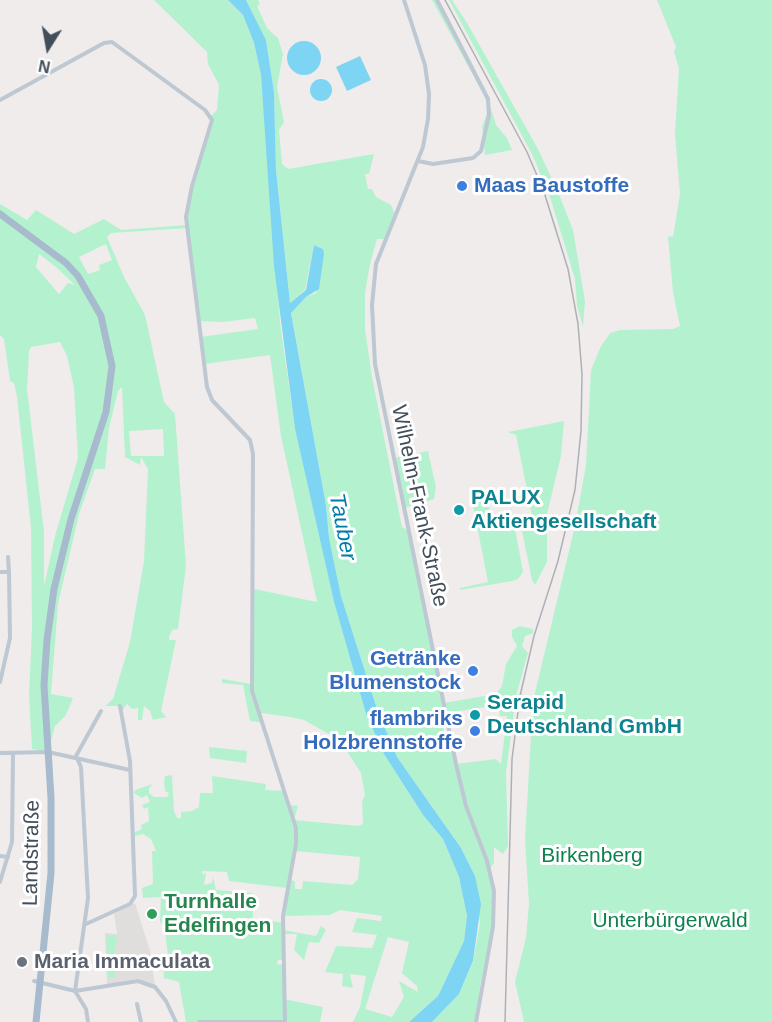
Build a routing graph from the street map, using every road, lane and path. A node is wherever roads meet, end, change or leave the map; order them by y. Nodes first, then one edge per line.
1 (404, 0) edge
2 (437, 0) edge
3 (0, 100) edge
4 (418, 161) junction
5 (0, 214) edge
6 (8, 556) dead end
7 (0, 572) edge
8 (9, 572) junction
9 (0, 682) edge
10 (120, 706) dead end
11 (101, 711) dead end
12 (48, 752) junction
13 (0, 753) edge
14 (14, 754) junction
15 (76, 756) junction
16 (130, 770) junction
17 (0, 856) edge
18 (8, 857) junction
19 (0, 882) edge
20 (86, 924) junction
21 (34, 981) dead end
22 (41, 985) junction
23 (75, 992) junction
24 (137, 1004) dead end
25 (36, 1022) edge
26 (88, 1022) edge
27 (141, 1022) edge
28 (176, 1022) edge
29 (200, 1022) edge
30 (284, 1022) edge
31 (476, 1022) edge

1 - 4 street, Wilhelm-Frank-Straße
2 - 4 street
3 - 30 street
4 - 31 street, Wilhelm-Frank-Straße
5 - 12 main road, Landstraße
6 - 8 street
7 - 8 street
8 - 9 street
10 - 16 street
11 - 15 street
12 - 14 street
12 - 15 street
12 - 22 main road, Landstraße
13 - 14 street
14 - 18 street
15 - 16 street
15 - 20 street
16 - 20 street
17 - 18 street
18 - 19 street
20 - 23 street
21 - 22 street
22 - 23 street
22 - 25 main road, Landstraße
23 - 26 street
23 - 28 street
24 - 27 street
29 - 30 street

